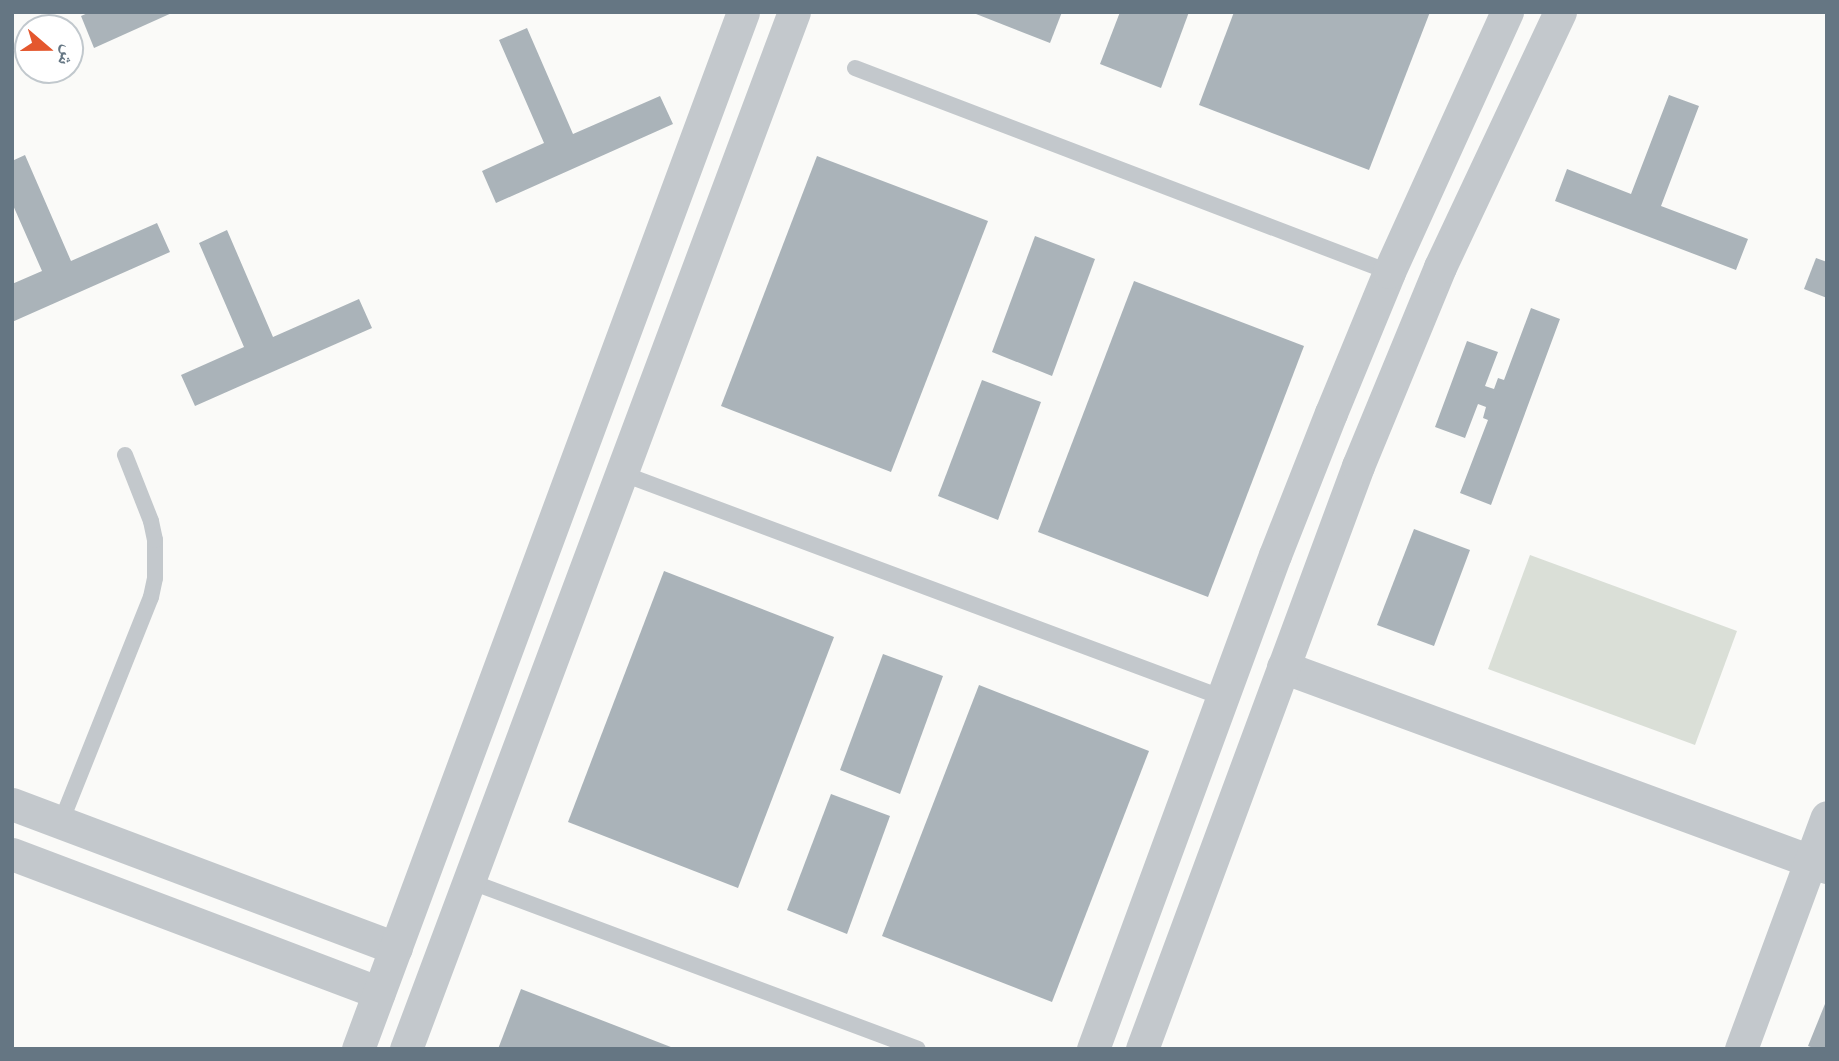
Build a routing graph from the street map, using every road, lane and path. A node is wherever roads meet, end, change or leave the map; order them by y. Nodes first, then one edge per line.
1 (743, 12) edge
2 (794, 12) edge
3 (1507, 12) edge
4 (1560, 12) edge
5 (855, 68) dead end
6 (1389, 272) junction
7 (125, 455) dead end
8 (621, 473) junction
9 (1283, 667) junction
10 (1223, 698) junction
11 (12, 804) edge
12 (1827, 817) edge
13 (61, 822) junction
14 (12, 854) edge
15 (1819, 864) edge
16 (469, 881) junction
17 (304, 913) junction
18 (396, 948) junction
19 (288, 959) junction
20 (379, 993) junction
21 (358, 1049) edge
22 (406, 1049) edge
23 (918, 1049) edge
24 (1093, 1049) edge
25 (1142, 1049) edge
26 (1741, 1049) edge

1 - 18 street
2 - 8 street
3 - 6 street
4 - 9 street
5 - 6 lane
6 - 10 street
7 - 13 lane
8 - 10 lane
8 - 16 street
9 - 15 street
9 - 25 street
10 - 24 street
11 - 13 street
12 - 15 street
13 - 17 street
14 - 19 street
15 - 26 street
16 - 22 street
16 - 23 lane
17 - 18 street
17 - 19 street
18 - 20 street
19 - 20 street
20 - 21 street

